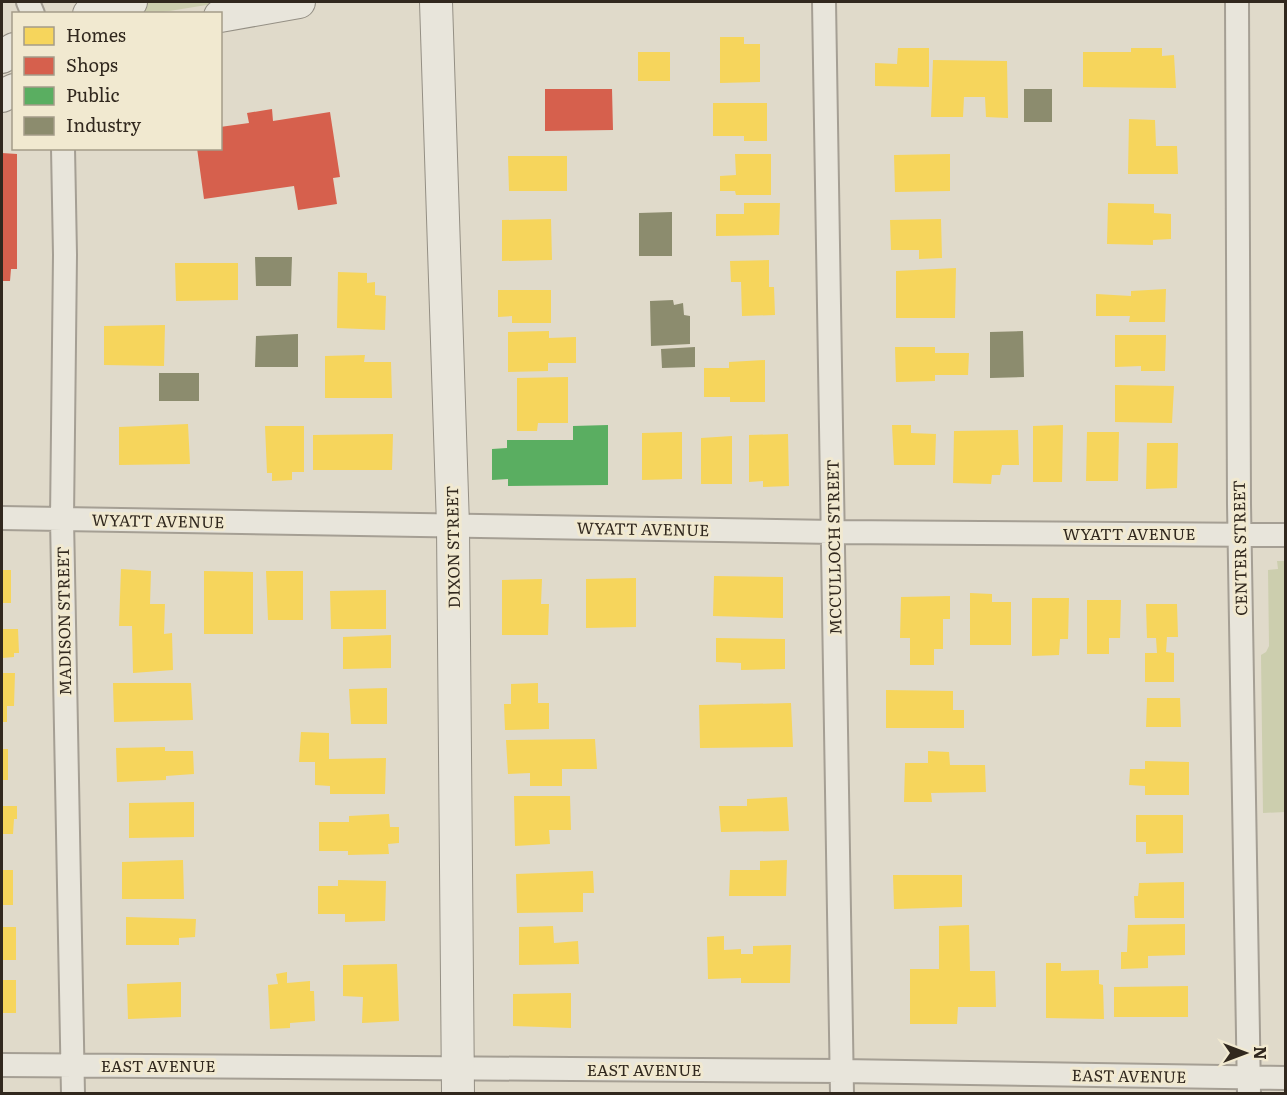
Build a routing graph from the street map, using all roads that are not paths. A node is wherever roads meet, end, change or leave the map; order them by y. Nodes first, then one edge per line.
1 (131, 2) edge
2 (299, 2) edge
3 (436, 2) edge
4 (824, 2) edge
5 (1237, 2) edge
6 (96, 12) edge
7 (222, 16) edge
8 (63, 150) edge
9 (2, 518) edge
10 (62, 519) junction
11 (453, 526) junction
12 (834, 532) junction
13 (1239, 534) junction
14 (1286, 535) edge
15 (2, 1065) edge
16 (73, 1066) junction
17 (1286, 1078) edge
18 (458, 1081) edge
19 (842, 1082) edge
20 (1249, 1086) edge
21 (73, 1094) edge

1 - 6 street
2 - 7 street
3 - 11 street, DIXON STREET
4 - 12 street, MCCULLOCH STREET
5 - 13 street, CENTER STREET
8 - 10 street, MADISON STREET
9 - 10 street, WYATT AVENUE
10 - 11 street, WYATT AVENUE
10 - 16 street, MADISON STREET
11 - 12 street, WYATT AVENUE
11 - 18 street, DIXON STREET
12 - 13 street, WYATT AVENUE
12 - 19 street, MCCULLOCH STREET
13 - 14 street, WYATT AVENUE
13 - 20 street, CENTER STREET
15 - 16 street, EAST AVENUE
16 - 18 street, EAST AVENUE
16 - 21 street, MADISON STREET
17 - 20 street, EAST AVENUE
18 - 19 street, EAST AVENUE
19 - 20 street, EAST AVENUE

